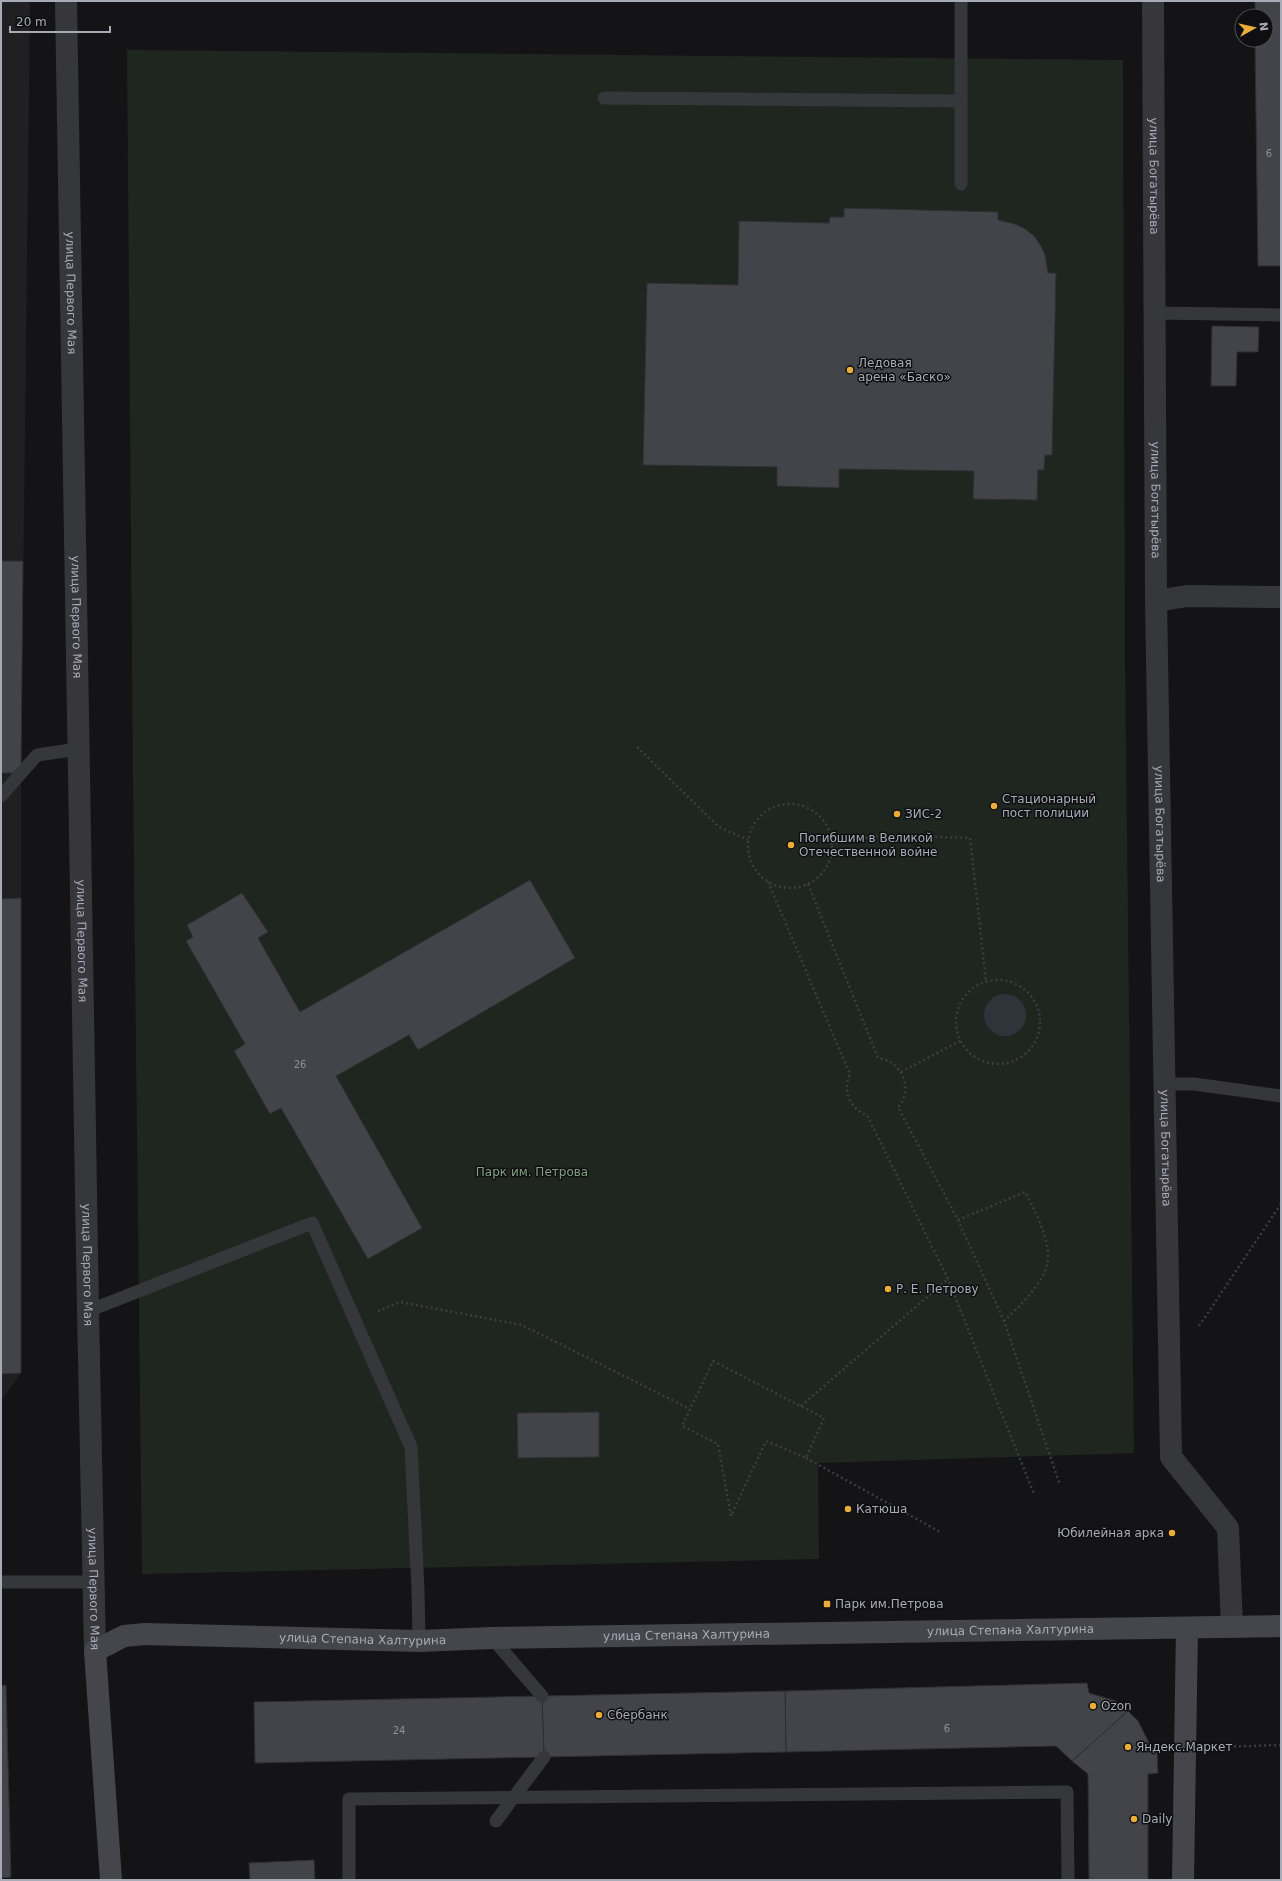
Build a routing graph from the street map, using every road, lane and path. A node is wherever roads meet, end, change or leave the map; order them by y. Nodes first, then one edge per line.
1 (66, 1) edge
2 (961, 1) edge
3 (1153, 1) edge
4 (604, 98) dead end
5 (961, 101) junction
6 (961, 184) dead end
7 (1155, 313) junction
8 (1281, 315) edge
9 (1281, 597) edge
10 (1156, 601) junction
11 (637, 747) dead end
12 (78, 749) junction
13 (1, 796) edge
14 (748, 840) junction
15 (831, 844) junction
16 (768, 882) junction
17 (808, 884) junction
18 (986, 981) junction
19 (960, 1041) junction
20 (901, 1072) junction
21 (1165, 1084) junction
22 (1281, 1096) edge
23 (1281, 1204) edge
24 (958, 1220) junction
25 (948, 1279) junction
26 (88, 1311) junction
27 (355, 1320) junction
28 (1004, 1321) junction
29 (1197, 1328) dead end
30 (801, 1406) junction
31 (690, 1409) junction
32 (806, 1458) junction
33 (1060, 1485) dead end
34 (1034, 1494) dead end
35 (942, 1533) dead end
36 (1, 1582) edge
37 (94, 1582) junction
38 (1281, 1626) edge
39 (1232, 1627) junction
40 (1187, 1628) junction
41 (492, 1638) junction
42 (419, 1641) junction
43 (95, 1651) junction
44 (542, 1696) dead end
45 (1281, 1745) edge
46 (1209, 1747) dead end
47 (544, 1757) dead end
48 (513, 1798) junction
49 (496, 1821) dead end
50 (111, 1880) edge
51 (349, 1880) edge
52 (1068, 1880) edge
53 (1183, 1880) edge

1 - 12 street, улица Первого Мая
2 - 5 lane
3 - 7 street, улица Богатырёва
4 - 5 lane
5 - 6 lane
7 - 8 lane
7 - 10 street, улица Богатырёва
9 - 10 street
10 - 21 street, улица Богатырёва
11 - 14 path
12 - 13 lane
12 - 26 street, улица Первого Мая
14 - 15 path
14 - 16 path
15 - 17 path
15 - 18 path
16 - 17 path
16 - 25 path
17 - 20 path
18 - 19 path
18 - 19 path
19 - 20 path
20 - 24 path
21 - 22 lane
21 - 39 street, улица Богатырёва
23 - 29 path
24 - 28 path
24 - 28 path
25 - 30 path
25 - 34 path
26 - 27 lane
26 - 37 street, улица Первого Мая
27 - 31 path
27 - 42 lane
28 - 33 path
30 - 31 path
30 - 32 path
31 - 32 path
32 - 35 path
36 - 37 lane
37 - 43 street, улица Первого Мая
38 - 39 street, улица Степана Халтурина
39 - 40 street, улица Степана Халтурина
40 - 41 street, улица Степана Халтурина
40 - 53 street
41 - 42 street, улица Степана Халтурина
41 - 44 lane
42 - 43 street, улица Степана Халтурина
43 - 50 street, улица Первого Мая
45 - 46 path
47 - 48 lane
48 - 49 lane
48 - 51 lane
48 - 52 lane

